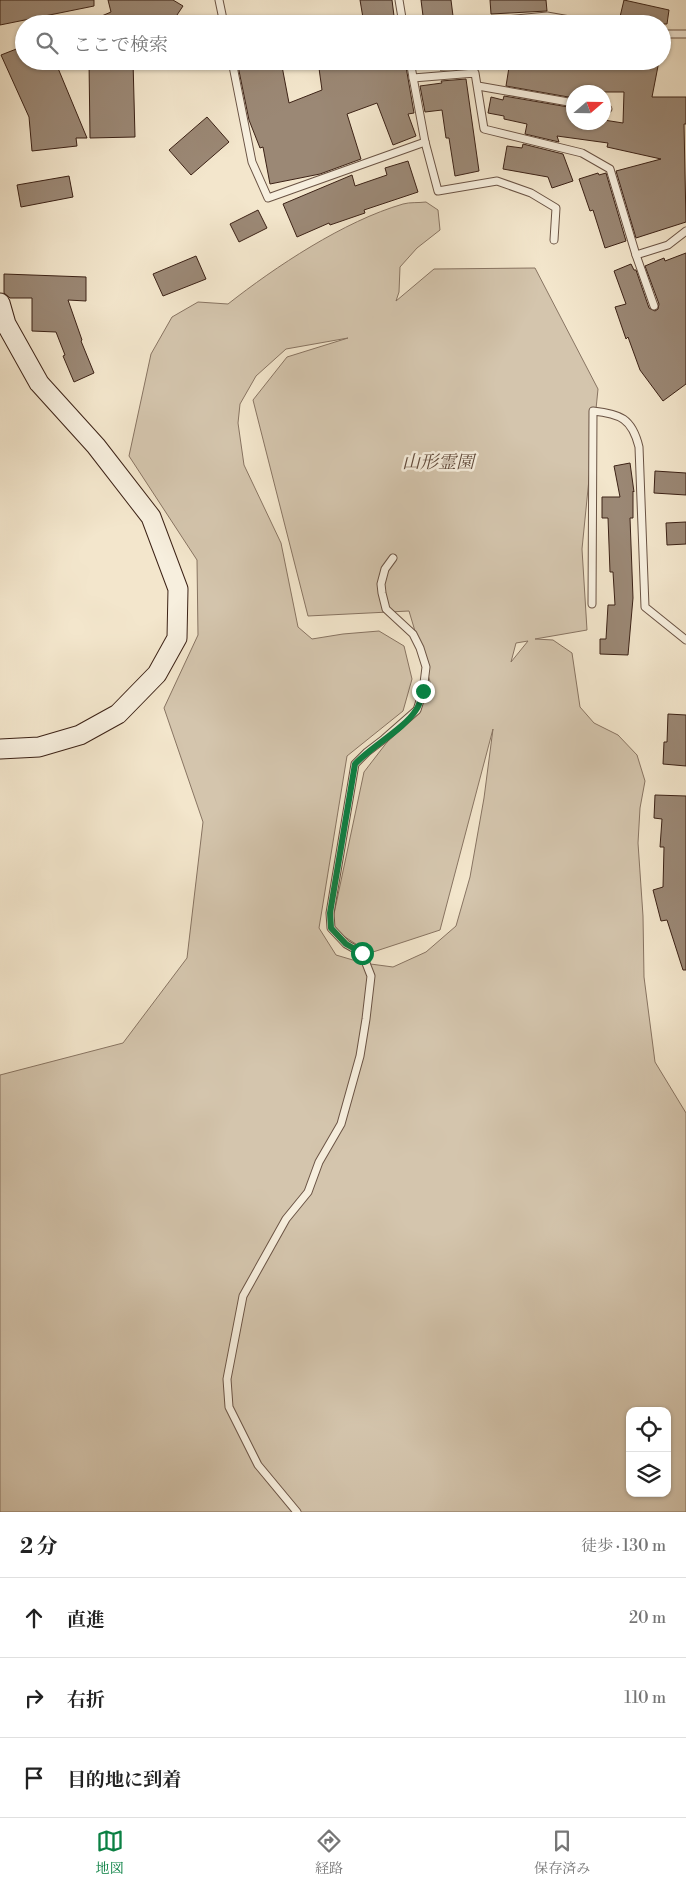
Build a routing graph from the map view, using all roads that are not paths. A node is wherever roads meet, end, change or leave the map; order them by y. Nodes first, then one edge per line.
1 (219, 0) edge
2 (399, 0) edge
3 (222, 15) edge
4 (402, 15) edge
5 (671, 34) edge
6 (686, 34) edge
7 (234, 70) edge
8 (412, 70) edge
9 (413, 78) junction
10 (478, 86) junction
11 (566, 102) edge
12 (425, 142) junction
13 (686, 232) edge
14 (554, 240) dead end
15 (636, 256) junction
16 (0, 304) edge
17 (654, 306) dead end
18 (393, 558) dead end
19 (592, 604) dead end
20 (686, 640) edge
21 (1, 751) edge
22 (297, 1512) edge

1 - 3 lane
2 - 4 lane
5 - 6 lane
7 - 12 lane
8 - 9 lane
9 - 10 lane
9 - 12 lane
10 - 11 lane
10 - 15 lane
12 - 14 lane
13 - 15 lane
15 - 17 lane
16 - 21 street
18 - 22 lane
19 - 20 lane

